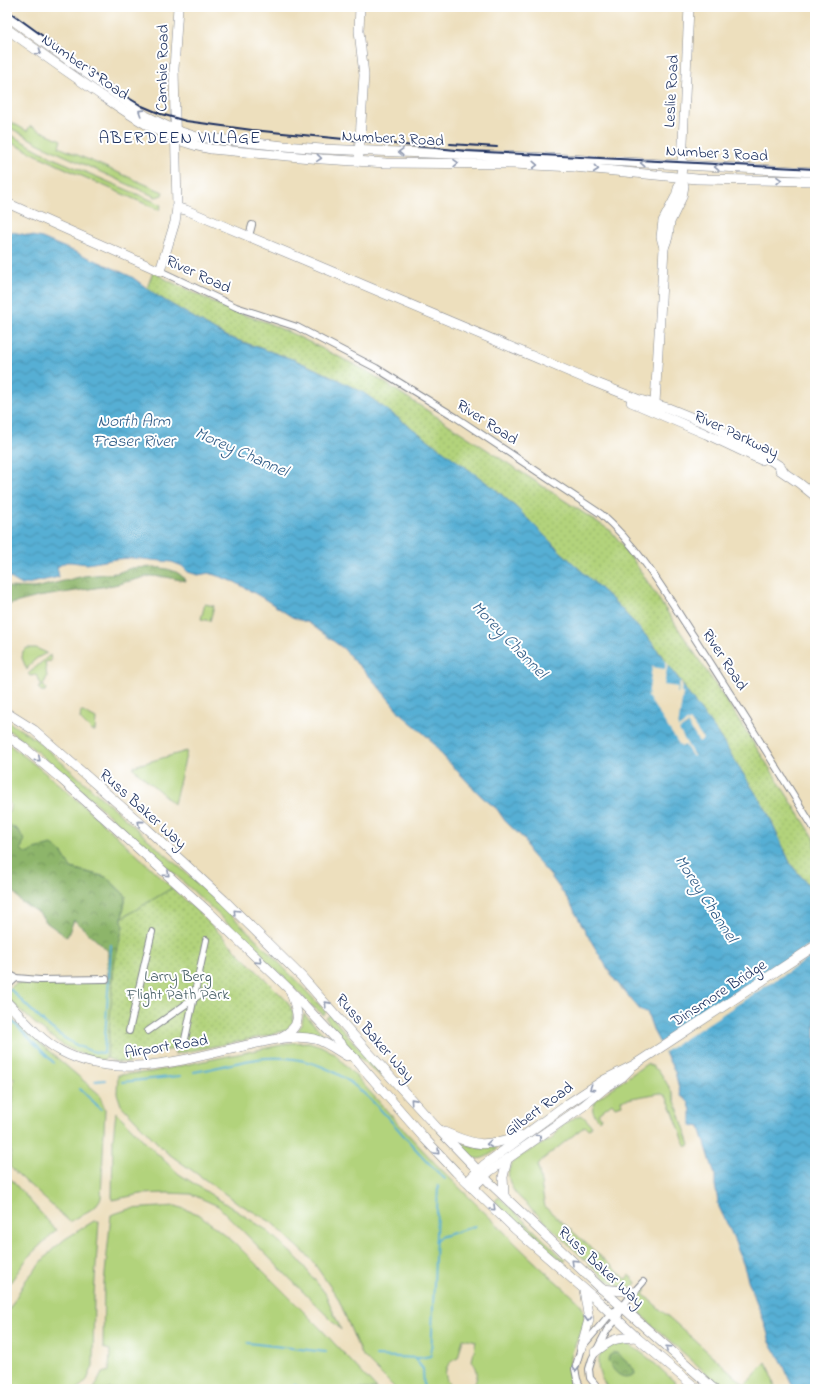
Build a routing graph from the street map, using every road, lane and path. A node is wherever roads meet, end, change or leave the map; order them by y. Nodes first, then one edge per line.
1 (178, 7) edge
2 (360, 7) edge
3 (689, 7) edge
4 (7, 16) edge
5 (7, 29) edge
6 (175, 135) junction
7 (360, 150) junction
8 (359, 161) junction
9 (682, 165) junction
10 (815, 172) edge
11 (681, 177) junction
12 (815, 181) edge
13 (7, 203) edge
14 (182, 209) junction
15 (252, 225) dead end
16 (249, 236) junction
17 (160, 271) junction
18 (589, 380) junction
19 (655, 403) junction
20 (751, 455) junction
21 (784, 472) junction
22 (815, 496) edge
23 (7, 713) edge
24 (7, 736) edge
25 (815, 830) edge
26 (152, 932) dead end
27 (206, 940) dead end
28 (815, 946) edge
29 (7, 973) edge
30 (16, 978) junction
31 (106, 979) dead end
32 (7, 986) edge
33 (290, 990) junction
34 (202, 993) dead end
35 (194, 999) junction
36 (7, 1002) edge
37 (129, 1031) dead end
38 (148, 1031) dead end
39 (278, 1039) junction
40 (184, 1044) dead end
41 (356, 1060) junction
42 (635, 1064) junction
43 (439, 1130) junction
44 (527, 1134) junction
45 (507, 1160) junction
46 (481, 1173) junction
47 (469, 1185) junction
48 (504, 1195) junction
49 (643, 1282) dead end
50 (602, 1289) junction
51 (584, 1290) junction
52 (634, 1292) junction
53 (622, 1306) junction
54 (614, 1316) junction
55 (636, 1337) junction
56 (581, 1348) junction
57 (595, 1352) junction
58 (581, 1389) edge
59 (598, 1389) edge
60 (697, 1389) edge
61 (714, 1389) edge

1 - 6 main road, Cambie Road
2 - 7 main road
3 - 9 main road, Leslie Road
6 -> 4 main road, Number 3 Road
5 -> 6 main road, Number 3 Road
6 - 7 main road, Number 3 Road
6 -> 8 main road, Number 3 Road
6 - 14 main road, Cambie Road
7 - 8 main road
9 -> 7 main road, Number 3 Road
8 -> 11 main road, Number 3 Road
10 -> 9 main road, Number 3 Road
9 - 11 main road, Leslie Road
11 -> 12 main road, Number 3 Road
11 - 19 main road, Leslie Road
13 - 17 main road, River Road
14 - 16 main road
14 - 17 main road, Cambie Road
15 - 16 street
16 - 18 main road
17 - 25 street, River Road
18 - 19 main road, River Parkway
18 - 20 main road, River Parkway
19 - 20 main road
19 - 21 main road, River Parkway
20 - 21 main road, River Parkway
21 - 22 main road
43 -> 23 main road, Russ Baker Way
24 -> 33 main road, Russ Baker Way
26 - 37 street
27 - 35 street
28 - 42 main road, Dinsmore Bridge
29 - 30 street
30 - 31 street
30 - 32 street
33 - 39 main road
33 - 41 main road, Russ Baker Way
34 - 35 street
35 - 38 street
35 - 40 street
36 - 39 main road, Airport Road
39 - 41 main road, Airport Road
41 -> 47 main road, Russ Baker Way
42 -> 44 main road, Gilbert Road
45 -> 42 main road, Gilbert Road
44 -> 43 main road
43 - 46 main road, Russ Baker Way
44 - 46 main road, Gilbert Road
45 - 46 main road, Gilbert Road
45 - 48 main road
46 - 47 main road, Gilbert Road
46 - 48 main road, Russ Baker Way
47 -> 51 main road, Russ Baker Way
50 -> 48 main road, Russ Baker Way
49 - 52 street
50 - 52 main road
50 - 53 main road, Russ Baker Way
51 - 54 main road, Russ Baker Way
51 -> 56 main road
52 - 53 street
53 - 54 street
61 -> 53 main road, Russ Baker Way
54 - 55 main road, Russ Baker Way
54 - 56 street
54 - 57 street
55 - 57 main road
55 - 60 main road, Russ Baker Way
56 -> 58 street
57 - 59 street

